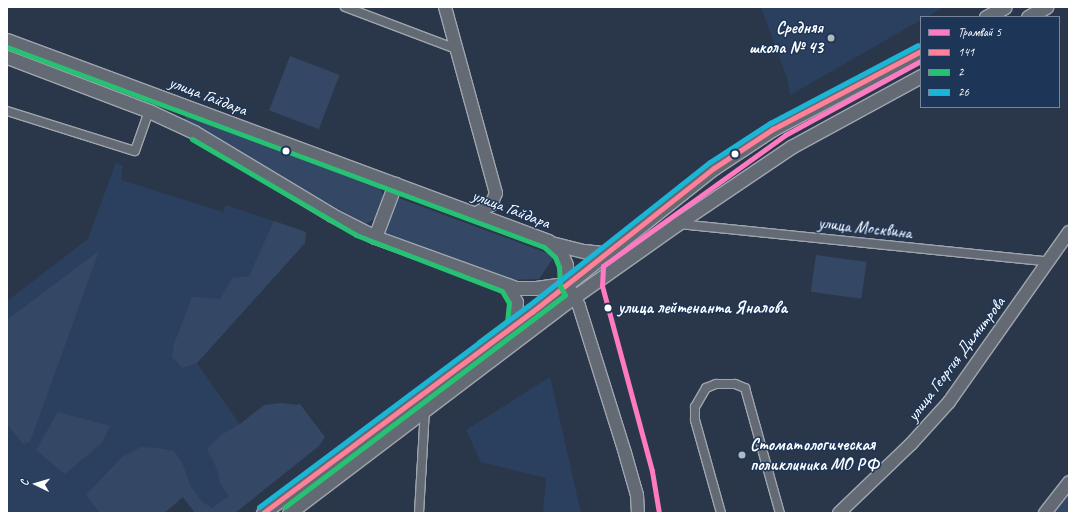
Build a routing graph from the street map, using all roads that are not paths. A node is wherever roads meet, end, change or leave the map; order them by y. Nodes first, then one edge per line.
1 (344, 7) edge
2 (445, 7) edge
3 (1005, 7) edge
4 (1046, 7) edge
5 (988, 16) edge
6 (1030, 16) edge
7 (7, 40) edge
8 (456, 48) junction
9 (920, 52) edge
10 (7, 57) edge
11 (920, 77) edge
12 (7, 111) edge
13 (149, 111) junction
14 (395, 184) junction
15 (475, 214) junction
16 (677, 224) junction
17 (1069, 232) edge
18 (375, 237) junction
19 (548, 241) junction
20 (604, 253) junction
21 (1049, 262) junction
22 (567, 284) junction
23 (507, 285) junction
24 (574, 297) junction
25 (514, 325) junction
26 (425, 409) junction
27 (1069, 482) edge
28 (263, 513) edge
29 (289, 513) edge
30 (419, 513) edge
31 (638, 513) edge
32 (721, 513) edge
33 (780, 513) edge
34 (839, 513) edge
35 (1045, 513) edge

1 - 8 street
2 - 8 street
3 - 5 main road
4 - 6 main road
7 - 14 main road, улица Гайдара
8 - 15 street
9 - 20 main road
10 - 13 main road, улица Гайдара
11 - 16 main road
12 - 13 street
13 - 18 main road, улица Гайдара
14 - 15 main road, улица Гайдара
14 - 18 main road
15 - 19 main road, улица Гайдара
16 - 21 street, улица Москвина
16 - 24 main road
17 - 21 street, улица Георгия Димитрова
18 - 23 main road, улица Гайдара
19 - 20 main road
19 - 22 main road, улица Гайдара
20 - 22 main road
21 - 34 street, улица Георгия Димитрова
22 - 23 main road, улица Гайдара
22 - 24 street
22 - 25 main road
23 - 25 main road
24 - 26 main road
24 - 31 street
25 - 28 main road
26 - 29 main road
26 - 30 street
27 - 35 street
32 - 33 street

